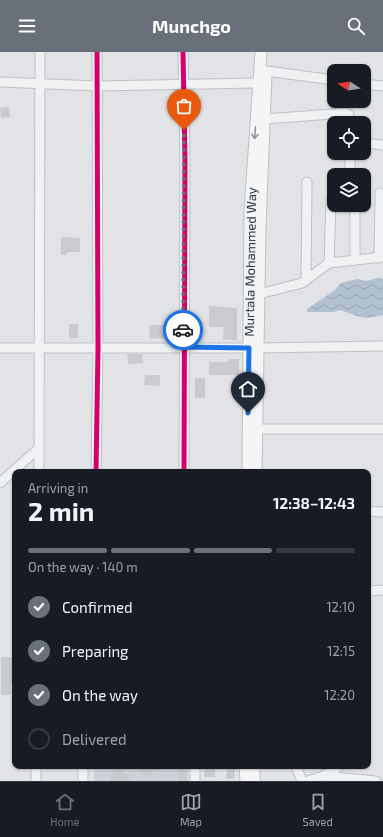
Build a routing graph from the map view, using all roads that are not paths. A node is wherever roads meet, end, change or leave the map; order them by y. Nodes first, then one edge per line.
1 (40, 52) edge
2 (97, 52) edge
3 (183, 52) edge
4 (261, 52) edge
5 (268, 52) edge
6 (266, 71) junction
7 (327, 79) edge
8 (0, 82) edge
9 (258, 83) junction
10 (41, 84) junction
11 (182, 84) junction
12 (371, 85) edge
13 (98, 86) junction
14 (383, 86) edge
15 (349, 116) edge
16 (264, 119) junction
17 (371, 144) edge
18 (383, 145) edge
19 (307, 182) dead end
20 (380, 193) dead end
21 (331, 212) edge
22 (355, 212) edge
23 (381, 257) edge
24 (355, 260) junction
25 (330, 263) junction
26 (306, 280) junction
27 (259, 294) junction
28 (383, 346) edge
29 (183, 347) junction
30 (0, 348) edge
31 (40, 348) junction
32 (98, 348) junction
33 (253, 348) junction
34 (256, 429) junction
35 (383, 429) edge
36 (39, 448) junction
37 (16, 469) edge
38 (39, 469) edge
39 (96, 469) edge
40 (184, 469) edge
41 (248, 469) edge
42 (256, 469) edge
43 (12, 472) edge
44 (0, 483) edge
45 (371, 511) edge
46 (383, 512) edge
47 (383, 590) edge
48 (371, 591) edge
49 (36, 769) edge
50 (83, 769) edge
51 (195, 769) edge
52 (246, 769) edge
53 (254, 769) edge
54 (297, 769) edge
55 (336, 769) edge
56 (323, 776) junction
57 (36, 781) edge
58 (83, 781) edge
59 (195, 781) edge
60 (246, 781) edge
61 (254, 781) edge
62 (302, 781) edge
63 (308, 781) edge
64 (376, 781) edge

1 - 10 street
2 - 13 street
3 - 11 street
4 - 9 main road, Murtala Mohammed Way
5 - 6 main road, Murtala Mohammed Way
6 - 7 street
6 - 16 main road, Murtala Mohammed Way
8 - 10 street
9 - 11 street
9 -> 33 main road, Murtala Mohammed Way
10 - 13 street
10 - 31 street
11 - 13 street
11 - 29 street
12 - 14 street
13 - 32 street
15 - 16 street
16 - 27 main road, Murtala Mohammed Way
17 - 18 street
19 - 26 street
20 - 23 street
21 - 25 street
22 - 24 street
23 - 24 street
24 - 25 street
25 - 26 street
26 - 27 street
27 - 33 main road, Murtala Mohammed Way
28 - 33 street
29 - 32 street
29 - 33 street
29 - 40 street
30 - 31 street
31 - 32 street
31 - 36 street
32 - 39 street
33 - 34 main road, Murtala Mohammed Way
33 - 41 main road, Murtala Mohammed Way
34 - 35 street
34 - 42 main road, Murtala Mohammed Way
36 - 37 street
36 - 38 street
43 - 44 street
45 - 46 street
47 - 48 street
49 - 57 street
50 - 58 street
51 - 59 street
52 - 60 main road
53 - 61 main road
54 - 62 street
55 - 56 street
56 - 63 street
56 - 64 street

